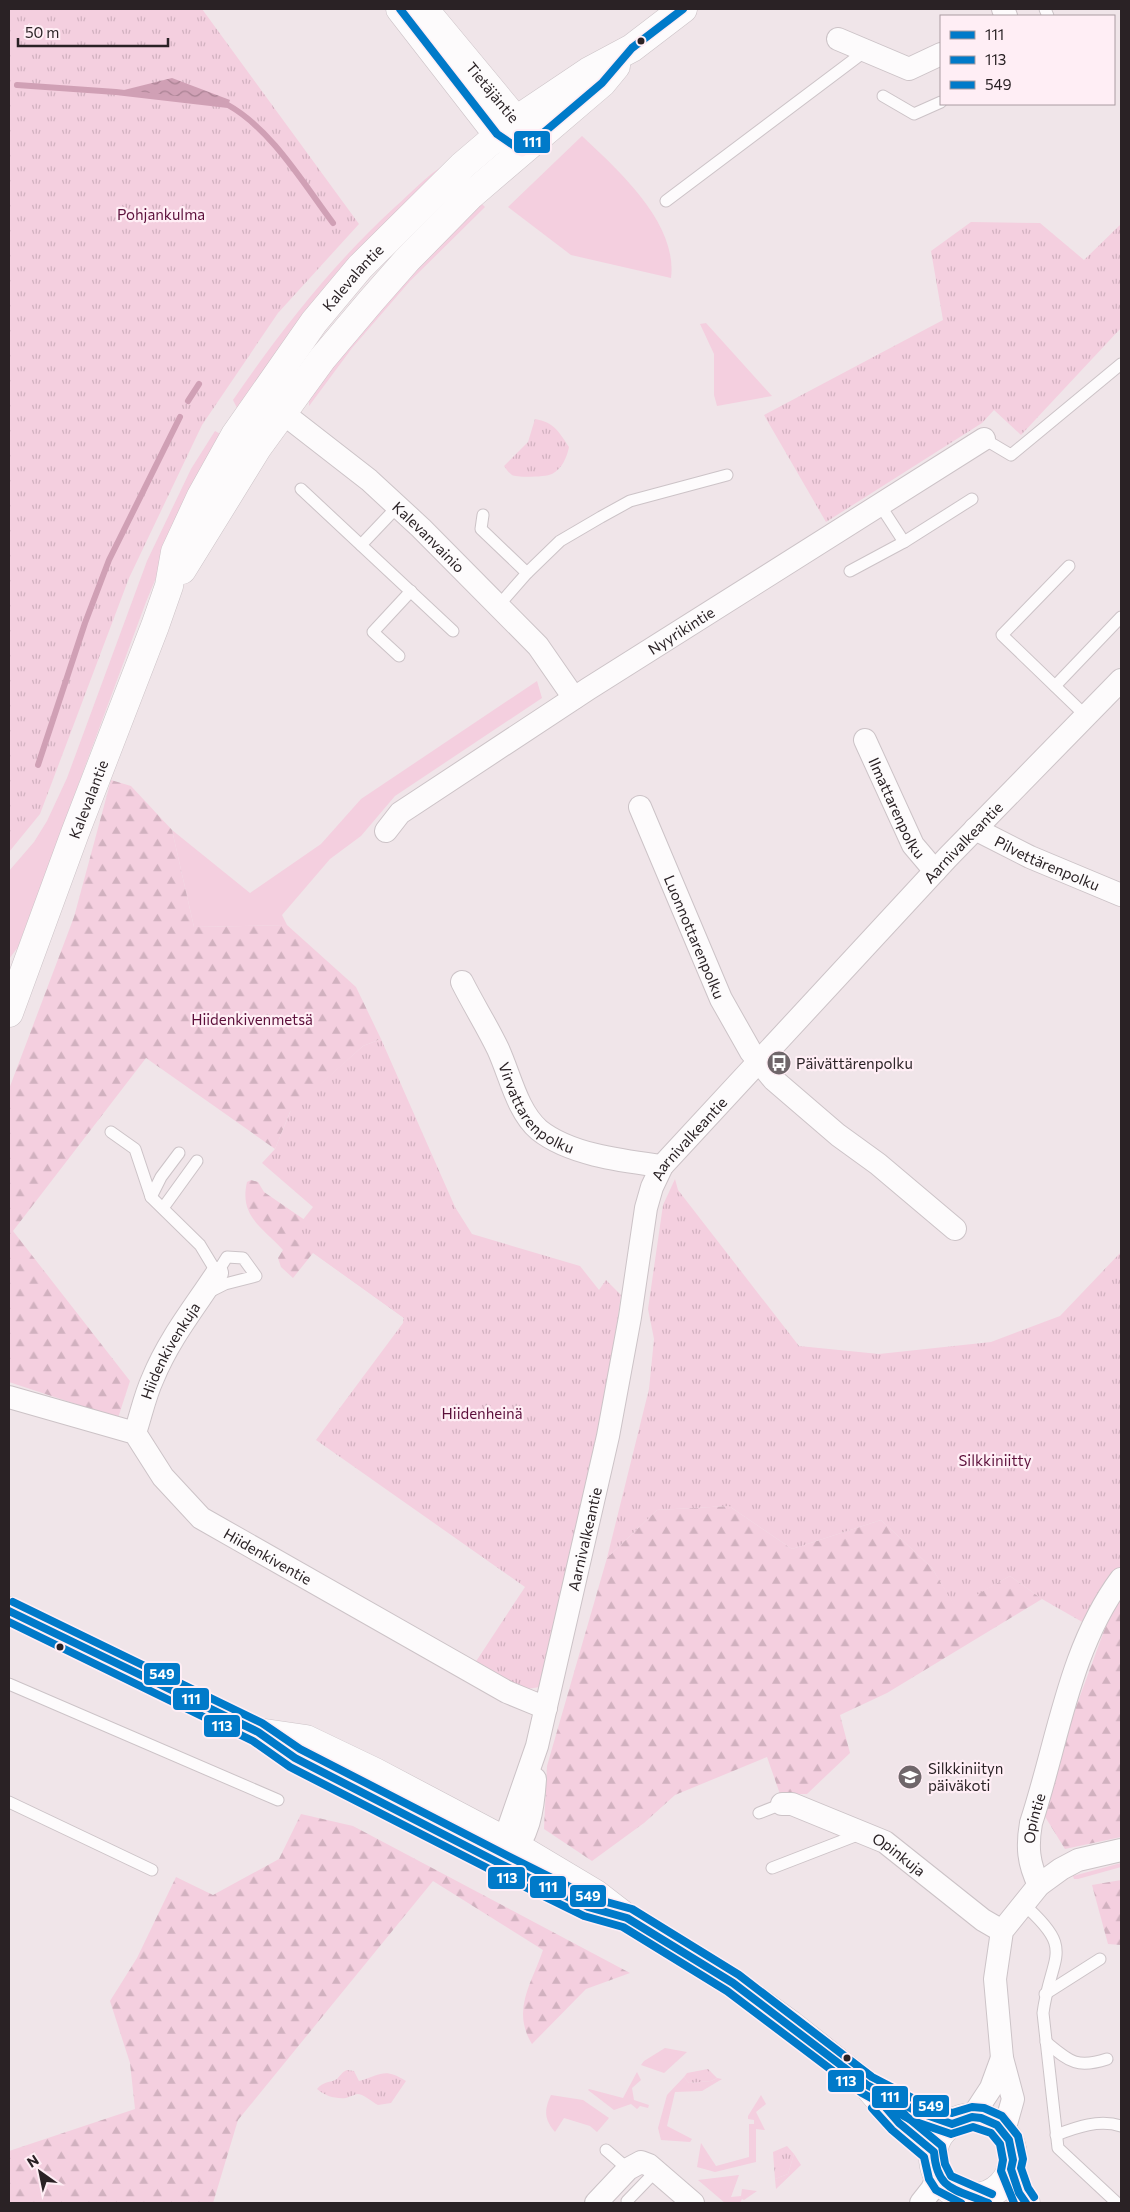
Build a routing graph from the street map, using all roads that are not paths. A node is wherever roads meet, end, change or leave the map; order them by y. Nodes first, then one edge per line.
1 (400, 9) edge
2 (424, 9) edge
3 (683, 9) edge
4 (838, 39) dead end
5 (632, 48) junction
6 (864, 52) junction
7 (940, 54) edge
8 (882, 96) dead end
9 (940, 102) edge
10 (506, 127) junction
11 (522, 151) junction
12 (666, 201) dead end
13 (1121, 364) edge
14 (272, 404) junction
15 (984, 440) joint
16 (727, 475) dead end
17 (301, 489) dead end
18 (972, 499) dead end
19 (880, 504) junction
20 (398, 506) junction
21 (483, 515) dead end
22 (904, 542) junction
23 (361, 545) junction
24 (1069, 566) dead end
25 (850, 571) dead end
26 (527, 573) junction
27 (411, 591) junction
28 (499, 605) junction
29 (1121, 617) edge
30 (453, 631) dead end
31 (399, 656) dead end
32 (1121, 680) edge
33 (1055, 686) junction
34 (574, 698) junction
35 (1086, 716) junction
36 (865, 740) dead end
37 (640, 807) dead end
38 (975, 829) junction
39 (386, 831) dead end
40 (935, 871) junction
41 (1121, 895) edge
42 (462, 982) dead end
43 (9, 1013) edge
44 (758, 1062) junction
45 (111, 1132) dead end
46 (179, 1153) dead end
47 (197, 1161) dead end
48 (662, 1166) junction
49 (152, 1197) junction
50 (163, 1208) junction
51 (955, 1229) dead end
52 (217, 1273) junction
53 (202, 1295) junction
54 (9, 1397) edge
55 (135, 1433) junction
56 (1121, 1579) edge
57 (9, 1611) edge
58 (10, 1686) edge
59 (546, 1708) junction
60 (278, 1800) dead end
61 (9, 1802) edge
62 (782, 1804) joint
63 (759, 1813) dead end
64 (864, 1832) junction
65 (1121, 1850) edge
66 (508, 1851) junction
67 (772, 1868) dead end
68 (152, 1870) dead end
69 (1039, 1885) junction
70 (1022, 1903) junction
71 (1002, 1930) junction
72 (1100, 1960) dead end
73 (1045, 1994) junction
74 (1046, 2042) junction
75 (1002, 2058) junction
76 (1107, 2059) dead end
77 (867, 2085) junction
78 (962, 2120) junction
79 (1121, 2126) edge
80 (1004, 2131) junction
81 (1056, 2135) junction
82 (606, 2150) dead end
83 (936, 2163) junction
84 (628, 2169) junction
85 (1011, 2170) junction
86 (656, 2171) junction
87 (971, 2200) edge
88 (627, 2201) dead end
89 (596, 2203) edge
90 (693, 2203) edge
91 (921, 2203) edge
92 (1026, 2203) edge
93 (1118, 2203) edge

1 - 10 main road, Tietäjäntie
2 - 10 main road, Tietäjäntie
3 - 5 main road, Kalevalantie
4 - 6 street
5 - 10 main road, Kalevalantie
5 - 11 main road, Kalevalantie
6 - 7 street
6 - 12 lane
8 - 9 lane
10 - 11 main road, Tietäjäntie
10 - 14 main road, Kalevalantie
11 - 14 main road, Kalevalantie
13 - 15 lane
14 - 20 street, Kalevanvainio
14 - 43 main road, Kalevalantie
15 - 19 street, Nyyrikintie
16 - 26 lane
17 - 23 lane
18 - 22 lane
19 - 22 lane
19 - 34 street, Nyyrikintie
20 - 23 lane
20 - 28 street, Kalevanvainio
21 - 26 lane
22 - 25 lane
23 - 27 lane
24 - 33 lane
26 - 28 lane
27 - 30 lane
27 - 31 lane
28 - 34 street, Kalevanvainio
29 - 33 lane
32 - 35 street, Aarnivalkeantie
33 - 35 lane
34 - 39 street, Nyyrikintie
35 - 38 street, Aarnivalkeantie
36 - 40 street, Ilmattarenpolku
37 - 44 street, Luonnottarenpolku
38 - 40 street, Aarnivalkeantie
38 - 41 street, Pilvettärenpolku
40 - 44 street, Aarnivalkeantie
42 - 48 street, Virvattarenpolku
44 - 48 street, Aarnivalkeantie
44 - 51 street
45 - 49 lane
46 - 49 lane
47 - 50 lane
48 - 59 street, Aarnivalkeantie
49 - 50 lane
50 - 52 lane
52 - 53 street, Hiidenkivenkuja
52 - 53 lane
53 - 55 street, Hiidenkivenkuja
54 - 55 street
55 - 59 street, Hiidenkiventie
56 - 69 street, Opintie
57 - 66 main road
58 - 60 lane
59 - 66 street, Aarnivalkeantie
61 - 68 lane
62 - 63 lane
62 - 64 street, Opinkuja
64 - 67 lane
64 - 71 street, Opinkuja
65 - 69 street
66 - 77 main road
69 - 70 street
70 - 71 street
70 - 73 lane
71 - 75 street
72 - 73 lane
73 - 74 lane
74 - 76 lane
74 - 81 lane
75 - 78 street
75 - 80 street
77 - 78 main road
77 - 83 main road
78 - 80 main road
78 - 83 main road
79 - 81 lane
80 - 85 main road
81 - 93 lane
82 - 84 lane
83 - 87 main road
83 - 91 street
84 - 86 street
84 - 89 street
85 - 87 main road
85 - 92 main road
86 - 88 lane
86 - 90 street

